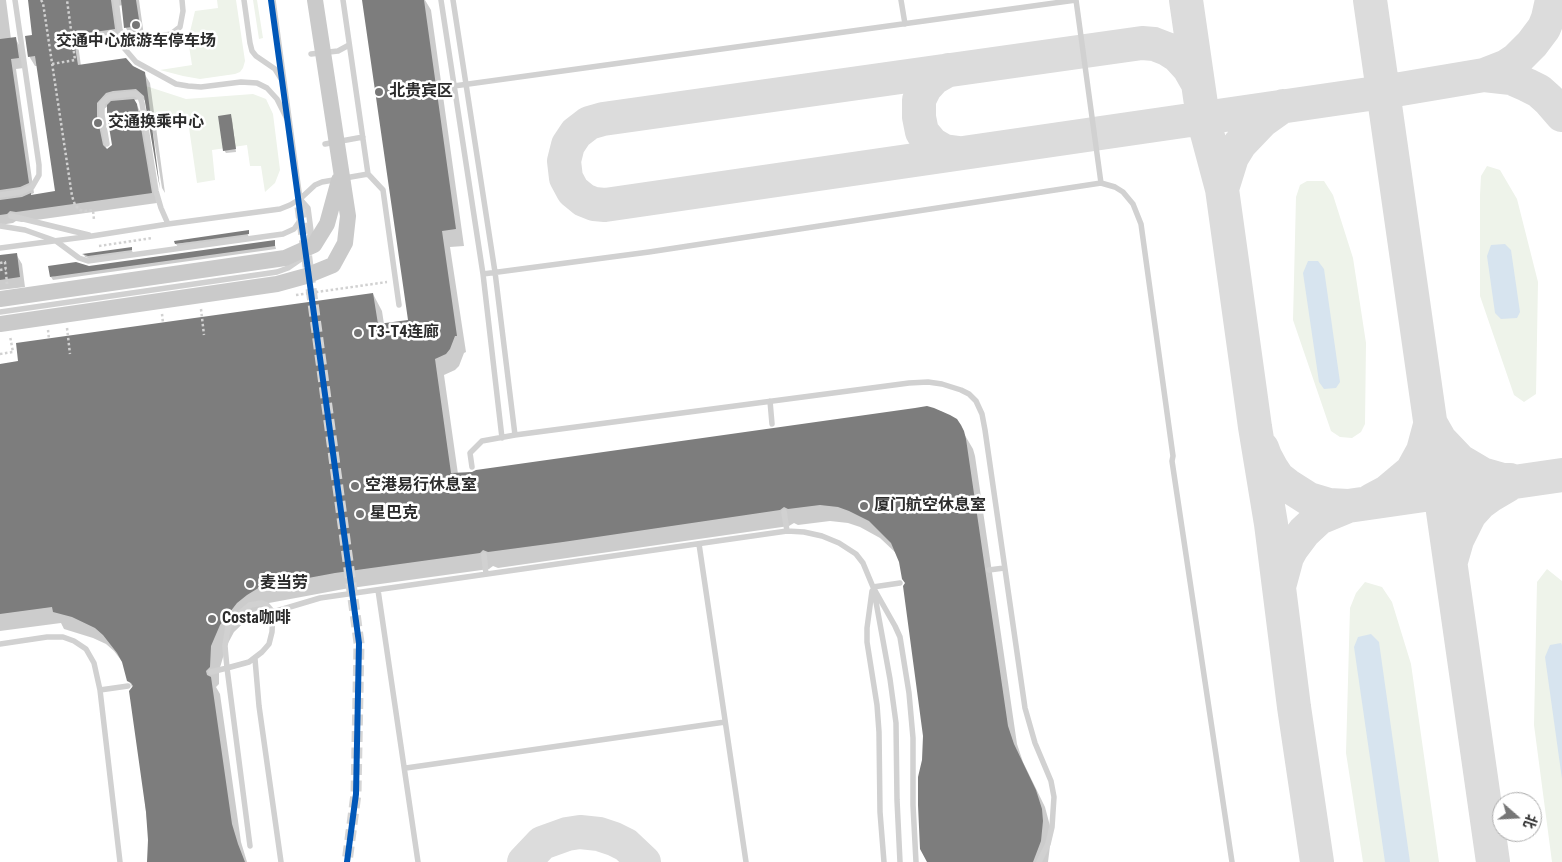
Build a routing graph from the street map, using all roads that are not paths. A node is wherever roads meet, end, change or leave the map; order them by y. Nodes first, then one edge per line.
1 (15, 0) edge
2 (116, 0) edge
3 (182, 0) edge
4 (244, 0) edge
5 (274, 0) edge
6 (315, 0) edge
7 (343, 0) edge
8 (440, 0) edge
9 (453, 0) edge
10 (901, 0) edge
11 (905, 24) junction
12 (120, 30) junction
13 (349, 45) junction
14 (311, 54) dead end
15 (284, 83) junction
16 (466, 84) junction
17 (454, 86) junction
18 (290, 125) junction
19 (362, 137) junction
20 (107, 144) dead end
21 (325, 144) dead end
22 (341, 171) junction
23 (368, 174) junction
24 (1101, 183) junction
25 (0, 195) edge
26 (300, 199) junction
27 (12, 216) dead end
28 (168, 224) junction
29 (0, 226) edge
30 (92, 236) junction
31 (56, 241) junction
32 (0, 248) edge
33 (496, 272) junction
34 (483, 274) junction
35 (4, 293) edge
36 (399, 305) dead end
37 (0, 312) edge
38 (0, 324) edge
39 (770, 401) junction
40 (772, 424) dead end
41 (515, 435) junction
42 (502, 438) junction
43 (472, 467) dead end
44 (784, 512) dead end
45 (787, 531) junction
46 (699, 544) junction
47 (484, 555) dead end
48 (1004, 568) junction
49 (989, 570) dead end
50 (486, 574) junction
51 (900, 583) dead end
52 (873, 586) junction
53 (378, 590) junction
54 (273, 612) junction
55 (0, 644) edge
56 (255, 659) junction
57 (227, 668) junction
58 (211, 672) dead end
59 (128, 686) dead end
60 (100, 690) junction
61 (725, 722) junction
62 (406, 768) junction
63 (250, 846) dead end
64 (120, 862) edge
65 (281, 862) edge
66 (418, 862) edge
67 (746, 862) edge
68 (884, 862) edge
69 (900, 862) edge
70 (916, 862) edge
71 (1039, 862) edge
72 (1232, 862) edge

1 - 25 lane
2 - 12 lane
3 - 12 lane
4 - 15 lane
5 - 15 lane
6 - 22 main road, bridge
7 - 13 lane
8 - 17 lane
9 - 16 lane
10 - 11 lane
11 - 16 lane
11 - 24 lane
12 - 18 lane
13 - 14 lane
13 - 19 lane
15 - 18 lane
16 - 17 lane
16 - 33 lane
17 - 34 lane
18 - 26 lane
19 - 21 lane
19 - 23 lane
20 - 28 lane
22 - 35 main road, bridge
22 - 38 main road, bridge
23 - 26 lane
23 - 36 lane
24 - 33 lane
24 - 72 lane
26 - 28 lane
26 - 31 lane
26 - 37 lane
27 - 30 lane
28 - 30 lane
29 - 31 lane
30 - 31 lane
31 - 32 lane
33 - 34 lane
33 - 41 lane
34 - 42 lane
39 - 40 lane
39 - 41 lane
39 - 48 lane
41 - 42 lane
42 - 43 lane
44 - 45 lane
45 - 46 lane
45 - 52 lane
46 - 50 lane
46 - 61 lane
47 - 50 lane
48 - 49 lane
48 - 71 lane
50 - 53 lane
51 - 52 lane
52 - 68 lane
52 - 69 lane
52 - 70 lane
53 - 54 lane
53 - 62 lane
54 - 56 lane
54 - 57 lane
55 - 60 lane
56 - 57 lane
56 - 65 lane
57 - 58 lane
57 - 63 lane
59 - 60 lane
60 - 64 lane
61 - 62 lane
61 - 67 lane
62 - 66 lane

